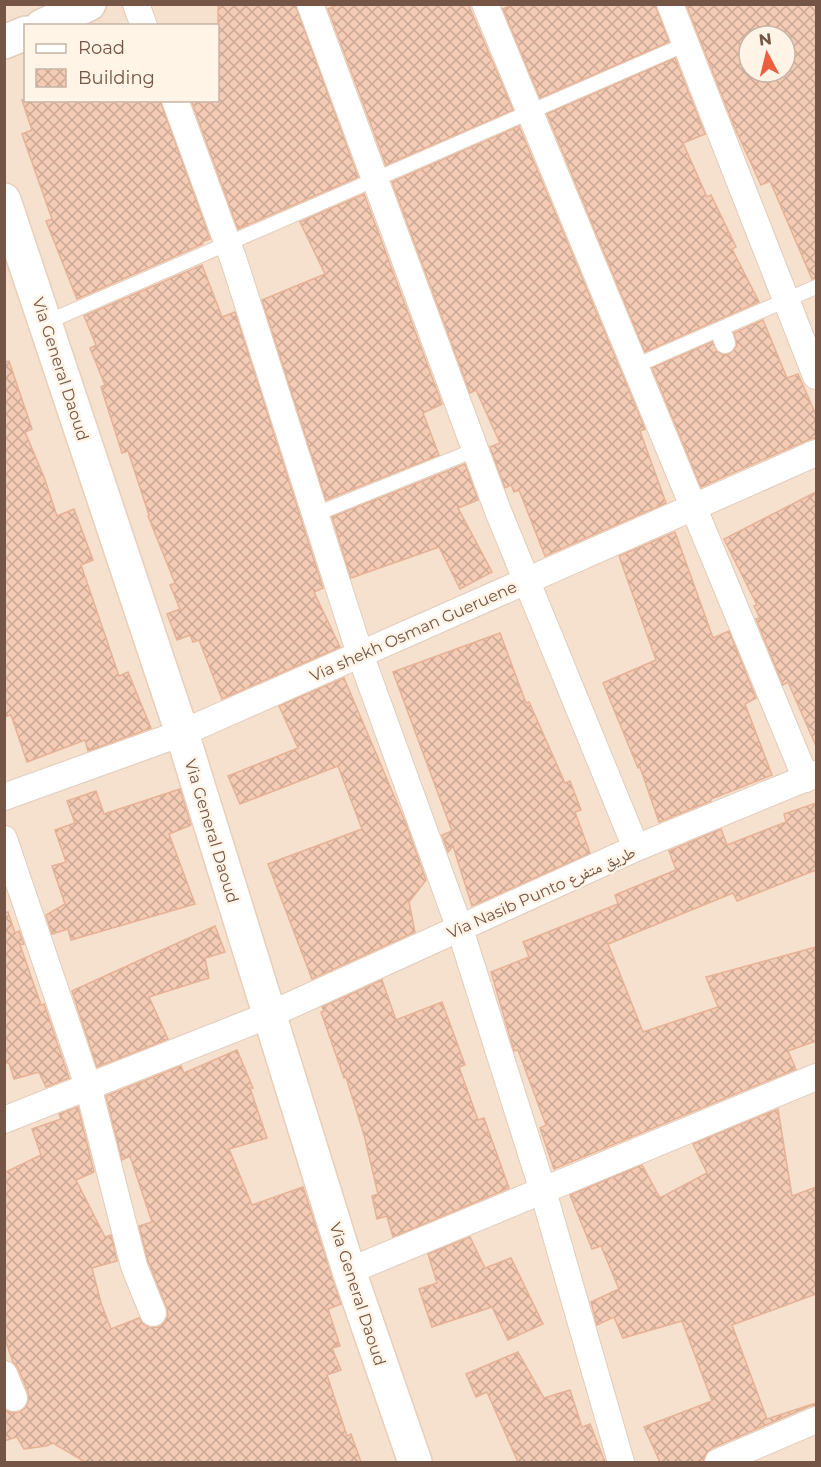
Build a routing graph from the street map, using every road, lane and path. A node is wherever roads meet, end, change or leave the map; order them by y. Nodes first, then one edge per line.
1 (89, 4) edge
2 (136, 4) edge
3 (310, 4) edge
4 (485, 4) edge
5 (670, 4) edge
6 (46, 24) edge
7 (143, 24) edge
8 (24, 34) edge
9 (4, 42) edge
10 (686, 44) junction
11 (176, 102) edge
12 (529, 112) junction
13 (375, 180) junction
14 (4, 200) edge
15 (228, 243) junction
16 (816, 287) edge
17 (787, 300) junction
18 (45, 323) junction
19 (635, 366) junction
20 (816, 376) edge
21 (475, 450) junction
22 (816, 453) edge
23 (693, 508) junction
24 (315, 514) junction
25 (525, 581) junction
26 (360, 654) junction
27 (182, 733) junction
28 (811, 776) edge
29 (5, 795) edge
30 (4, 839) edge
31 (636, 848) junction
32 (460, 929) junction
33 (269, 1015) junction
34 (816, 1077) edge
35 (88, 1086) junction
36 (4, 1120) edge
37 (543, 1191) junction
38 (349, 1271) junction
39 (153, 1313) dead end
40 (4, 1374) edge
41 (14, 1398) dead end
42 (816, 1420) edge
43 (415, 1462) edge
44 (621, 1462) edge
45 (718, 1462) edge

1 - 6 main road
2 - 7 street
3 - 13 street
4 - 12 street
5 - 10 street
8 - 9 main road
10 - 12 lane
10 - 17 street
11 - 15 street
12 - 13 lane
12 - 19 street
13 - 15 lane
13 - 21 street
14 - 18 main road, Via General Daoud
15 - 18 lane
15 - 24 street
16 - 17 lane
17 - 19 lane
17 - 20 street
18 - 27 main road, Via General Daoud
19 - 23 street
21 - 24 lane
21 - 25 street
22 - 23 street, Via shekh Osman Gueruene
23 - 25 street, Via shekh Osman Gueruene
23 - 28 street
24 - 26 street
25 - 26 street, Via shekh Osman Gueruene
25 - 31 street
26 - 27 street, Via shekh Osman Gueruene
26 - 32 street
27 - 29 street, Via shekh Osman Gueruene
27 - 33 main road, Via General Daoud
28 - 31 street, Via Nasib Punto طريق متفرع
30 - 35 street
31 - 32 street, Via Nasib Punto طريق متفرع
32 - 33 street, Via Nasib Punto طريق متفرع
32 - 37 street
33 - 35 street, Via Nasib Punto طريق متفرع
33 - 38 main road, Via General Daoud
34 - 37 street
35 - 36 street, Via Nasib Punto طريق متفرع
35 - 39 street
37 - 38 street
37 - 44 street
38 - 43 main road, Via General Daoud
40 - 41 street
42 - 45 street

